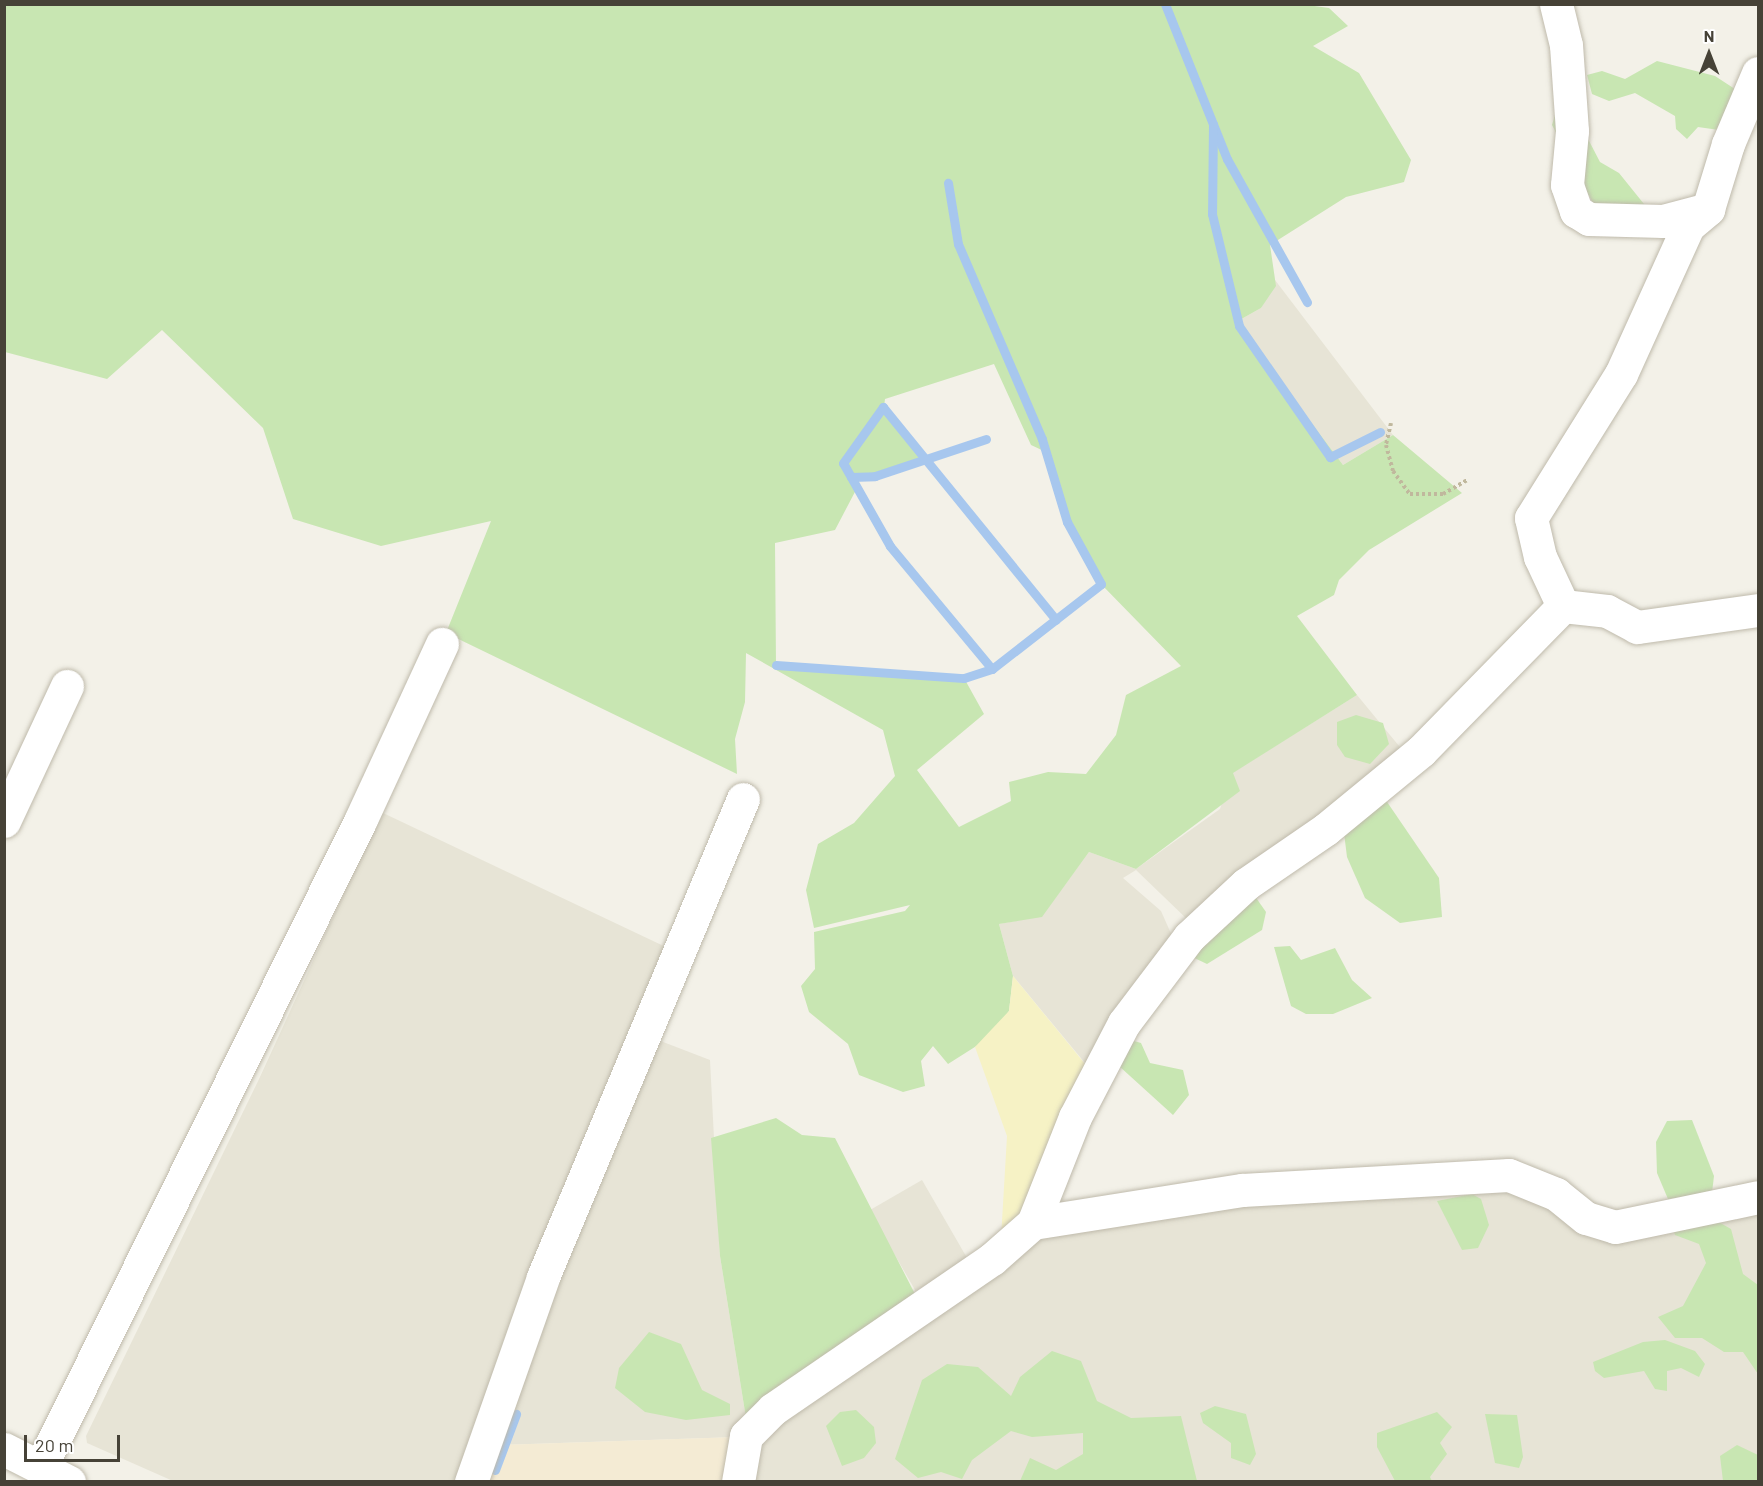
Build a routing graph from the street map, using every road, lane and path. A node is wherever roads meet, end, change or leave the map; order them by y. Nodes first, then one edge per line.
1 (1556, 4) edge
2 (1758, 73) edge
3 (1708, 209) junction
4 (1391, 423) dead end
5 (1467, 480) dead end
6 (1563, 606) junction
7 (1758, 610) edge
8 (442, 644) dead end
9 (67, 686) dead end
10 (743, 799) dead end
11 (4, 821) edge
12 (1758, 1197) edge
13 (1033, 1223) junction
14 (4, 1449) edge
15 (42, 1464) junction
16 (69, 1482) edge
17 (471, 1482) edge
18 (738, 1482) edge

1 - 3 street
2 - 3 street
3 - 6 street
4 - 5 path
6 - 7 street
6 - 13 street
8 - 15 street
9 - 11 street
10 - 17 street
12 - 13 street
13 - 18 street
14 - 15 street
15 - 16 street

